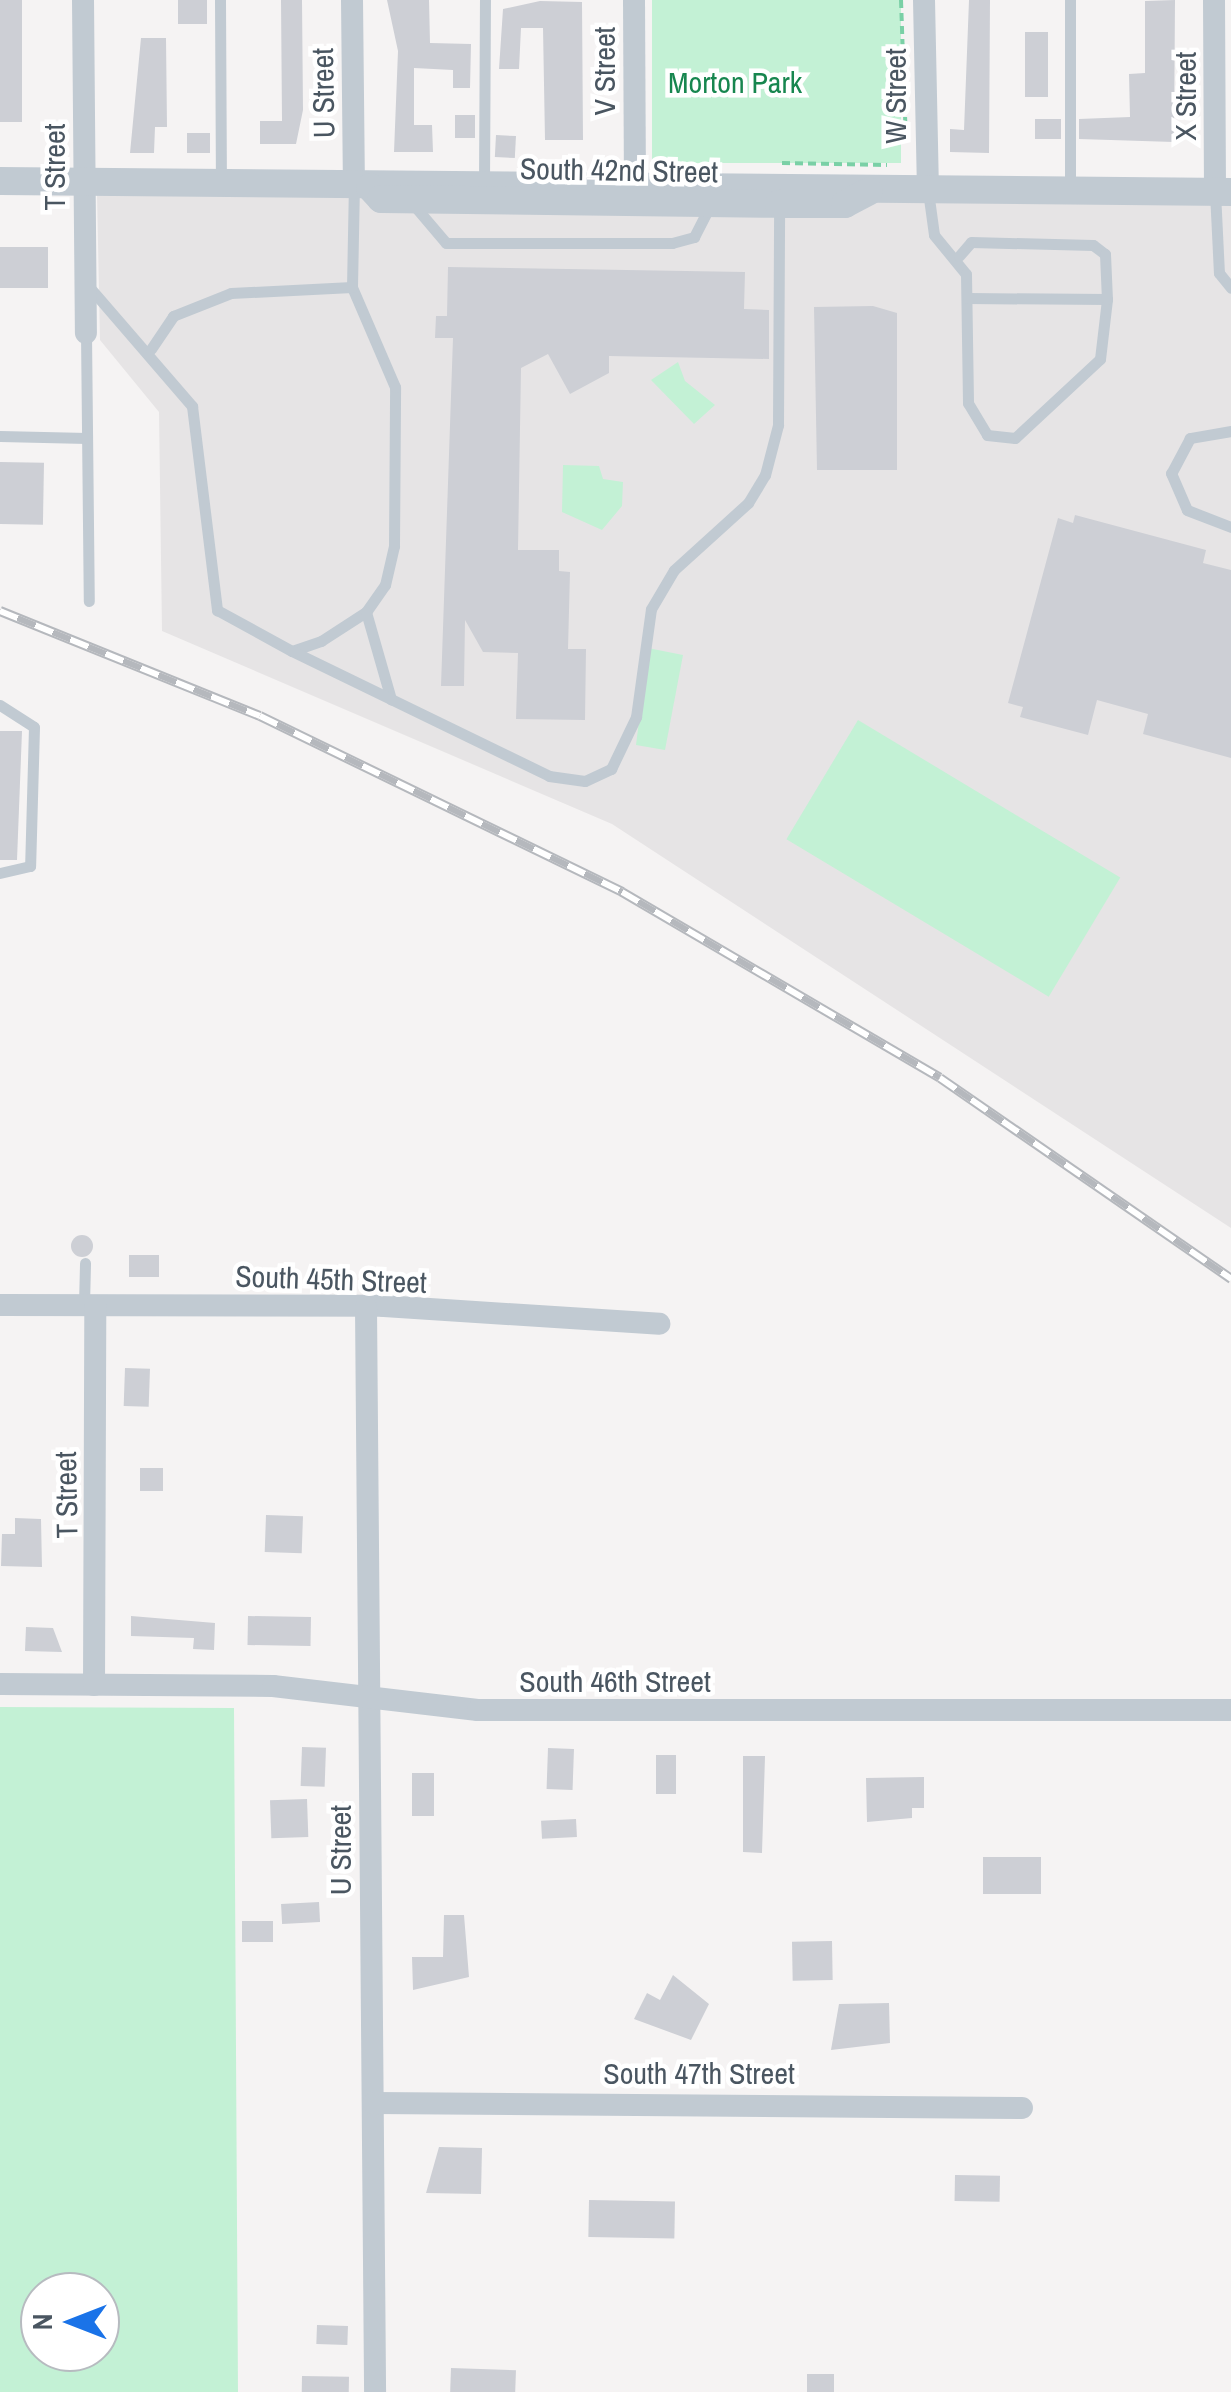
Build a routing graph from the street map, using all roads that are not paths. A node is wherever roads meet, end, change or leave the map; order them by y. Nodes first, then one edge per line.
1 (83, 0) edge
2 (220, 0) edge
3 (352, 0) edge
4 (485, 0) edge
5 (634, 0) edge
6 (924, 0) edge
7 (1070, 0) edge
8 (1214, 0) edge
9 (0, 181) edge
10 (84, 181) junction
11 (220, 185) junction
12 (362, 186) junction
13 (1070, 189) junction
14 (484, 191) junction
15 (928, 191) junction
16 (635, 192) junction
17 (1223, 192) edge
18 (780, 194) junction
19 (409, 200) junction
20 (710, 203) junction
21 (958, 256) junction
22 (85, 282) junction
23 (352, 287) junction
24 (1231, 288) edge
25 (968, 298) junction
26 (1107, 299) junction
27 (86, 333) joint
28 (150, 350) junction
29 (1231, 431) edge
30 (0, 436) edge
31 (87, 438) junction
32 (1231, 527) edge
33 (89, 601) dead end
34 (366, 612) junction
35 (292, 651) junction
36 (391, 699) junction
37 (0, 705) edge
38 (0, 873) edge
39 (84, 1263) dead end
40 (0, 1304) edge
41 (90, 1305) junction
42 (366, 1307) junction
43 (659, 1324) dead end
44 (0, 1684) edge
45 (94, 1685) junction
46 (370, 1699) junction
47 (1231, 1710) edge
48 (374, 2102) junction
49 (1022, 2108) dead end
50 (376, 2392) edge

1 - 10 street, T Street
2 - 11 lane
3 - 12 street, U Street
4 - 14 lane
5 - 16 street, V Street
6 - 15 street, W Street
7 - 13 lane
8 - 17 street, X Street
9 - 10 street, South 42nd Street
10 - 11 street, South 42nd Street
10 - 22 street, T Street
11 - 12 street, South 42nd Street
12 - 14 street, South 42nd Street
12 - 19 street, South 42nd Street
12 - 23 lane
13 - 15 street, South 42nd Street
13 - 17 street, South 42nd Street
14 - 16 street, South 42nd Street
14 - 19 street, South 42nd Street
15 - 18 street, South 42nd Street
15 - 21 lane
16 - 18 street, South 42nd Street
16 - 20 street, South 42nd Street
17 - 24 lane
18 - 20 street, South 42nd Street
18 - 36 lane
19 - 20 lane
21 - 25 lane
21 - 26 lane
22 - 27 street, T Street
22 - 28 lane
23 - 28 lane
23 - 34 lane
25 - 26 lane
25 - 26 lane
27 - 31 lane
28 - 35 lane
29 - 32 lane
30 - 31 lane
31 - 33 lane
34 - 35 lane
34 - 36 lane
35 - 36 lane
37 - 38 lane
39 - 41 lane
40 - 41 street, South 45th Street
41 - 42 street, South 45th Street
41 - 45 street, T Street
42 - 43 street, South 45th Street
42 - 46 street, U Street
44 - 45 street, South 46th Street
45 - 46 street, South 46th Street
46 - 47 street, South 46th Street
46 - 48 street, U Street
48 - 49 street, South 47th Street
48 - 50 street, U Street

